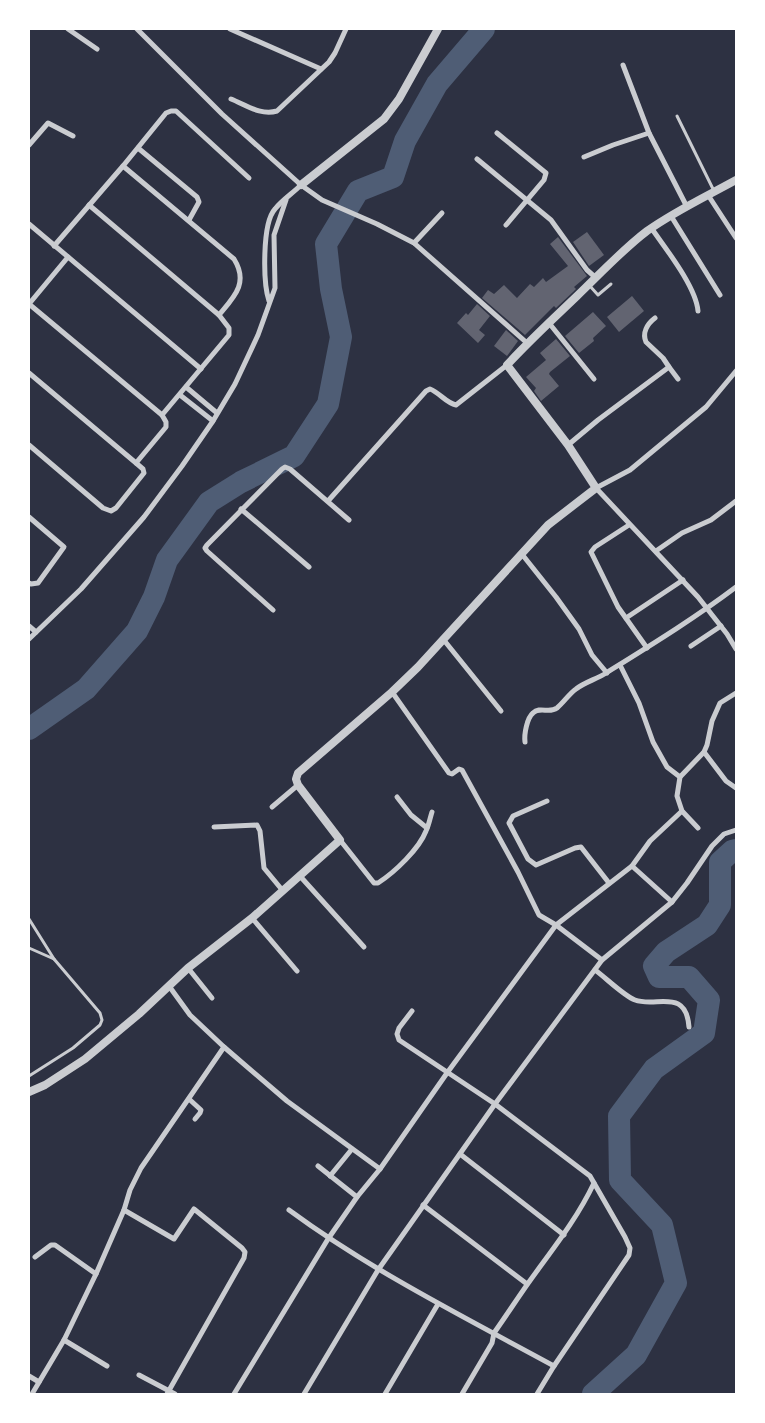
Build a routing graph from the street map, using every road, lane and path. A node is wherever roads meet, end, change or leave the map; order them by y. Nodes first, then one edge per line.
1 (68, 29) edge
2 (137, 29) edge
3 (230, 29) edge
4 (346, 29) edge
5 (438, 29) edge
6 (97, 49) dead end
7 (623, 65) dead end
8 (321, 69) junction
9 (231, 99) dead end
10 (677, 116) dead end
11 (497, 133) dead end
12 (649, 133) junction
13 (72, 136) dead end
14 (29, 145) edge
15 (138, 148) junction
16 (584, 157) dead end
17 (477, 159) dead end
18 (123, 166) junction
19 (250, 178) dead end
20 (736, 180) edge
21 (301, 185) junction
22 (711, 193) junction
23 (286, 200) junction
24 (527, 200) junction
25 (89, 205) junction
26 (687, 207) junction
27 (442, 213) dead end
28 (672, 216) junction
29 (189, 220) junction
30 (29, 224) edge
31 (506, 225) dead end
32 (652, 228) junction
33 (736, 238) edge
34 (414, 243) junction
35 (54, 246) junction
36 (68, 257) junction
37 (595, 277) junction
38 (589, 284) junction
39 (611, 284) dead end
40 (720, 295) dead end
41 (269, 301) junction
42 (29, 304) edge
43 (698, 311) dead end
44 (219, 315) junction
45 (655, 318) dead end
46 (549, 323) junction
47 (527, 343) junction
48 (507, 365) junction
49 (669, 367) junction
50 (201, 369) junction
51 (736, 371) edge
52 (29, 373) edge
53 (594, 379) dead end
54 (678, 379) dead end
55 (186, 387) junction
56 (180, 395) junction
57 (217, 413) junction
58 (162, 415) junction
59 (213, 421) junction
60 (29, 445) edge
61 (568, 445) junction
62 (136, 463) junction
63 (596, 488) junction
64 (328, 500) junction
65 (736, 501) edge
66 (241, 509) junction
67 (29, 517) edge
68 (349, 520) dead end
69 (629, 525) junction
70 (656, 551) junction
71 (521, 553) junction
72 (309, 568) dead end
73 (683, 580) junction
74 (29, 582) edge
75 (736, 586) edge
76 (708, 609) junction
77 (273, 610) dead end
78 (626, 618) junction
79 (29, 626) edge
80 (721, 626) junction
81 (36, 632) junction
82 (29, 639) edge
83 (443, 639) junction
84 (691, 646) dead end
85 (647, 648) junction
86 (736, 649) edge
87 (620, 665) junction
88 (607, 673) junction
89 (392, 692) junction
90 (736, 693) edge
91 (501, 711) dead end
92 (525, 742) dead end
93 (704, 752) junction
94 (680, 777) junction
95 (298, 786) junction
96 (736, 788) edge
97 (397, 797) dead end
98 (546, 801) dead end
99 (272, 807) dead end
100 (682, 811) junction
101 (432, 812) dead end
102 (214, 827) dead end
103 (427, 828) junction
104 (698, 828) dead end
105 (736, 830) edge
106 (340, 840) junction
107 (632, 866) junction
108 (299, 875) junction
109 (609, 883) junction
110 (283, 891) junction
111 (672, 902) junction
112 (252, 918) junction
113 (29, 919) edge
114 (556, 926) junction
115 (364, 947) dead end
116 (29, 948) edge
117 (54, 959) junction
118 (602, 960) junction
119 (188, 968) junction
120 (594, 970) junction
121 (297, 971) dead end
122 (169, 986) junction
123 (212, 998) dead end
124 (412, 1011) dead end
125 (689, 1027) dead end
126 (224, 1047) junction
127 (447, 1073) junction
128 (29, 1076) edge
129 (29, 1092) edge
130 (188, 1099) junction
131 (495, 1104) junction
132 (195, 1119) dead end
133 (352, 1149) junction
134 (460, 1154) junction
135 (318, 1166) dead end
136 (380, 1169) junction
137 (330, 1176) junction
138 (594, 1183) junction
139 (356, 1197) junction
140 (423, 1205) junction
141 (124, 1210) junction
142 (289, 1210) dead end
143 (564, 1235) junction
144 (328, 1239) junction
145 (35, 1257) dead end
146 (378, 1270) junction
147 (96, 1274) junction
148 (528, 1284) junction
149 (438, 1304) junction
150 (494, 1333) junction
151 (64, 1340) junction
152 (107, 1366) dead end
153 (554, 1366) junction
154 (139, 1375) dead end
155 (29, 1376) edge
156 (40, 1382) junction
157 (168, 1393) edge
158 (32, 1394) edge
159 (175, 1394) edge
160 (234, 1394) edge
161 (304, 1394) edge
162 (385, 1394) edge
163 (462, 1394) edge
164 (537, 1394) edge

1 - 6 street
2 - 21 street
3 - 8 street
4 - 8 street
5 - 21 street
7 - 12 street
8 - 9 street
10 - 22 lane
11 - 24 street
12 - 16 street
12 - 26 street
13 - 14 street
15 - 18 street
15 - 19 street
15 - 29 street
17 - 24 street
18 - 25 street
18 - 29 street
20 - 22 street
21 - 23 street
21 - 34 street
22 - 26 street
22 - 33 street
23 - 41 street
23 - 41 street
24 - 31 street
24 - 37 street
25 - 35 street
25 - 44 street
26 - 28 street
27 - 34 street
28 - 32 street
28 - 40 street
29 - 44 street
30 - 35 street
32 - 37 street
32 - 43 street
34 - 47 street
35 - 36 street
36 - 42 street
36 - 50 street
37 - 38 street
38 - 39 lane
38 - 46 street
41 - 57 street
42 - 58 street
44 - 50 street
45 - 49 street
46 - 47 street
46 - 53 street
47 - 48 street
48 - 61 street
48 - 64 street
49 - 54 street
49 - 61 street
50 - 55 street
51 - 63 street
52 - 62 street
55 - 56 street
55 - 57 street
56 - 58 street
56 - 59 street
57 - 59 street
58 - 62 street
59 - 81 street
60 - 62 street
61 - 63 street
63 - 69 street
63 - 71 street
64 - 66 street
64 - 68 street
65 - 70 street
66 - 72 street
66 - 77 street
67 - 74 street
69 - 70 street
69 - 78 street
70 - 73 street
71 - 83 street
71 - 88 street
73 - 76 street
73 - 78 street
75 - 76 street
76 - 80 street
76 - 85 street
78 - 85 street
79 - 81 street
80 - 84 street
80 - 86 street
81 - 82 street
83 - 89 street
83 - 91 street
85 - 87 street
87 - 88 street
87 - 94 street
88 - 92 street
89 - 95 street
89 - 114 street
90 - 93 street
93 - 94 street
93 - 96 street
94 - 100 street
95 - 99 street
95 - 106 street
97 - 103 street
98 - 109 street
100 - 104 street
100 - 107 street
101 - 103 street
102 - 110 street
103 - 106 street
105 - 111 street
106 - 108 street
107 - 109 street
107 - 111 street
108 - 110 street
108 - 115 street
109 - 114 street
110 - 112 street
111 - 118 street
112 - 119 street
112 - 121 street
113 - 117 lane
114 - 118 street
114 - 127 street
116 - 117 lane
117 - 128 lane
118 - 120 street
119 - 122 street
119 - 123 street
120 - 125 street
120 - 131 street
122 - 126 street
122 - 129 street
124 - 127 street
126 - 130 street
126 - 133 street
127 - 131 street
127 - 136 street
130 - 132 street
130 - 141 street
131 - 134 street
131 - 138 street
133 - 136 street
133 - 137 street
134 - 140 street
134 - 143 street
135 - 137 street
136 - 139 street
137 - 139 street
138 - 143 street
138 - 153 street
139 - 144 street
140 - 146 street
140 - 148 street
141 - 147 street
141 - 157 street
142 - 144 street
143 - 148 street
144 - 146 street
144 - 160 street
145 - 147 street
146 - 149 street
146 - 161 street
147 - 151 street
148 - 150 street
149 - 150 street
149 - 162 street
150 - 153 street
150 - 163 street
151 - 152 street
151 - 156 street
153 - 164 street
154 - 157 street
155 - 156 street
156 - 158 street
157 - 159 street

